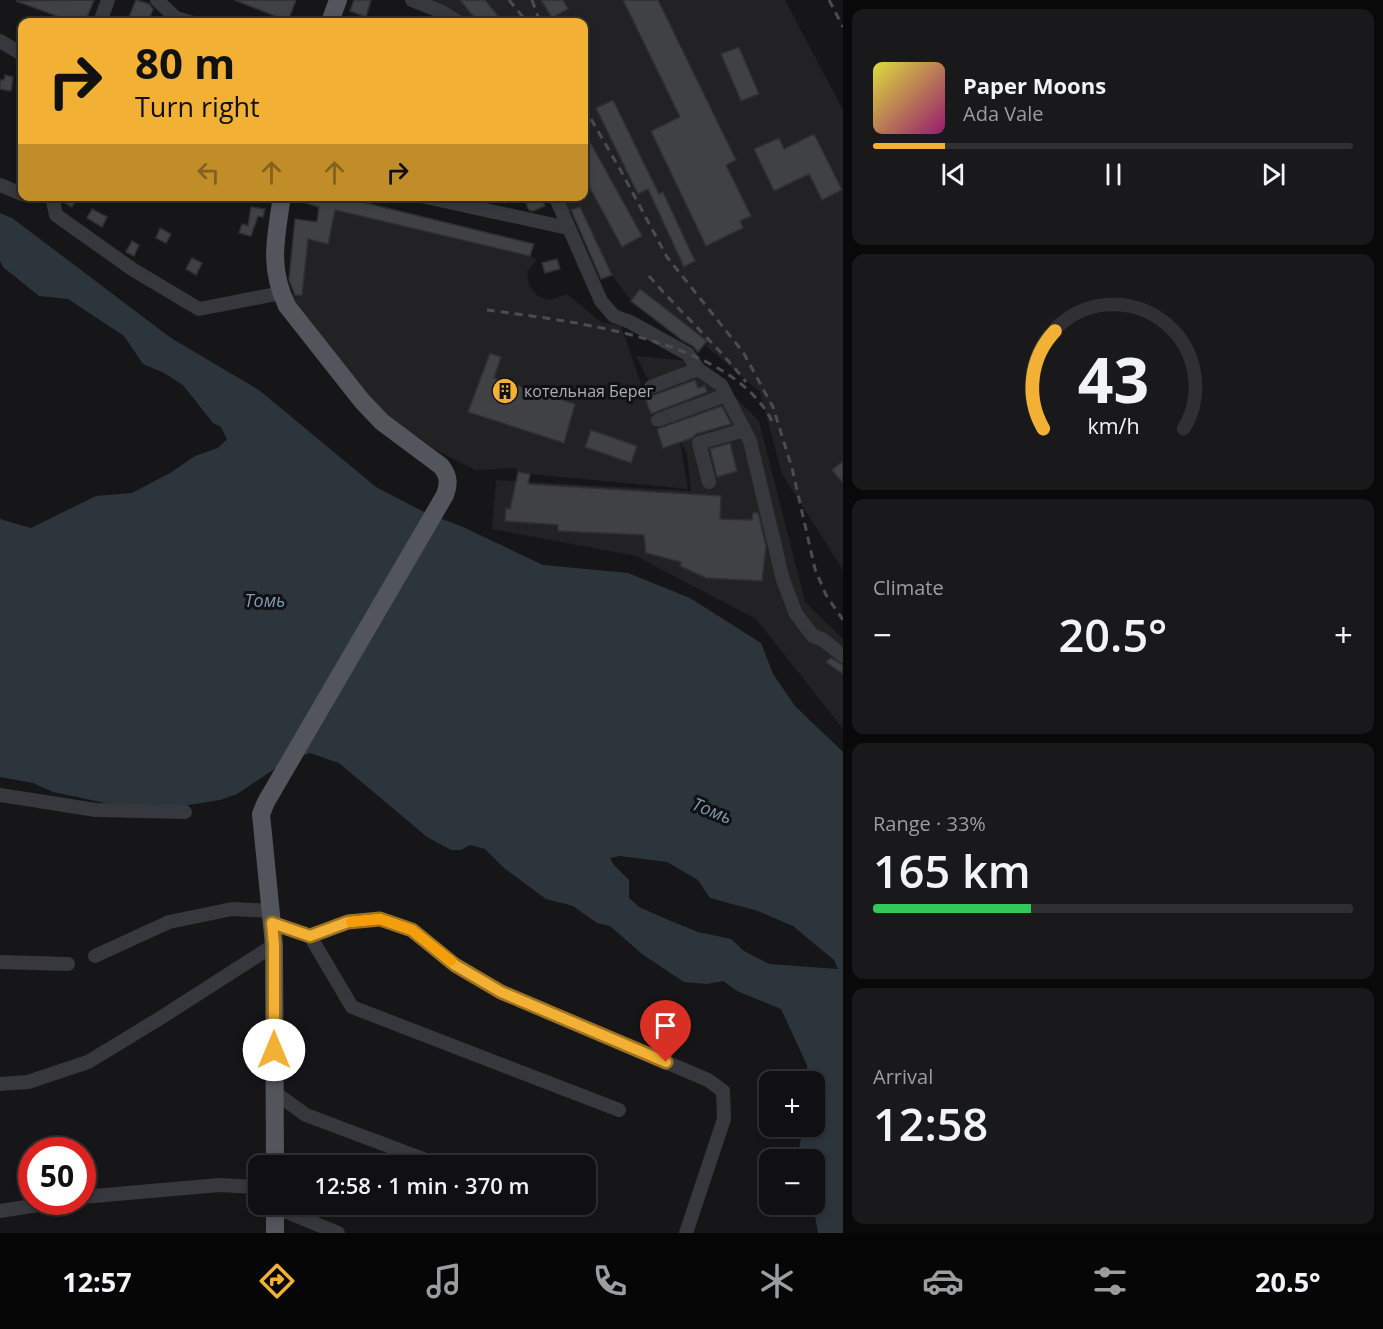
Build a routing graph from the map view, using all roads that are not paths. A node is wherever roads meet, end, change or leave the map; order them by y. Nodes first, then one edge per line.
1 (108, 0) edge
2 (157, 0) edge
3 (338, 0) edge
4 (412, 0) edge
5 (101, 18) edge
6 (176, 18) edge
7 (331, 18) edge
8 (452, 18) edge
9 (0, 41) edge
10 (18, 52) edge
11 (0, 185) edge
12 (18, 192) edge
13 (53, 201) edge
14 (281, 201) edge
15 (444, 201) edge
16 (557, 201) edge
17 (568, 228) junction
18 (281, 294) junction
19 (698, 369) junction
20 (651, 387) dead end
21 (726, 395) junction
22 (658, 420) dead end
23 (744, 430) junction
24 (709, 482) dead end
25 (843, 656) edge
26 (0, 795) edge
27 (185, 812) dead end
28 (272, 917) junction
29 (310, 936) junction
30 (274, 945) junction
31 (95, 956) dead end
32 (0, 962) edge
33 (68, 964) dead end
34 (0, 1084) edge
35 (274, 1092) junction
36 (619, 1110) dead end
37 (274, 1155) edge
38 (413, 1155) edge
39 (248, 1186) edge
40 (96, 1196) edge
41 (18, 1208) edge
42 (0, 1211) edge
43 (275, 1215) edge
44 (296, 1215) edge
45 (275, 1233) edge
46 (338, 1233) edge
47 (686, 1233) edge

1 - 5 street
2 - 6 street
3 - 7 main road
4 - 8 street
9 - 10 street
11 - 12 street
13 - 18 street
14 - 18 main road
15 - 17 street
16 - 17 street
17 - 19 street
18 - 28 main road
19 - 20 street
19 - 21 street
21 - 22 street
21 - 23 street
23 - 24 street
23 - 25 street
26 - 27 street
28 - 29 street
28 - 30 main road
28 - 31 street
29 - 36 street
29 - 47 street
30 - 34 street
30 - 35 main road
32 - 33 street
35 - 37 main road
35 - 38 street
39 - 40 street
41 - 42 street
43 - 45 main road
44 - 46 street

